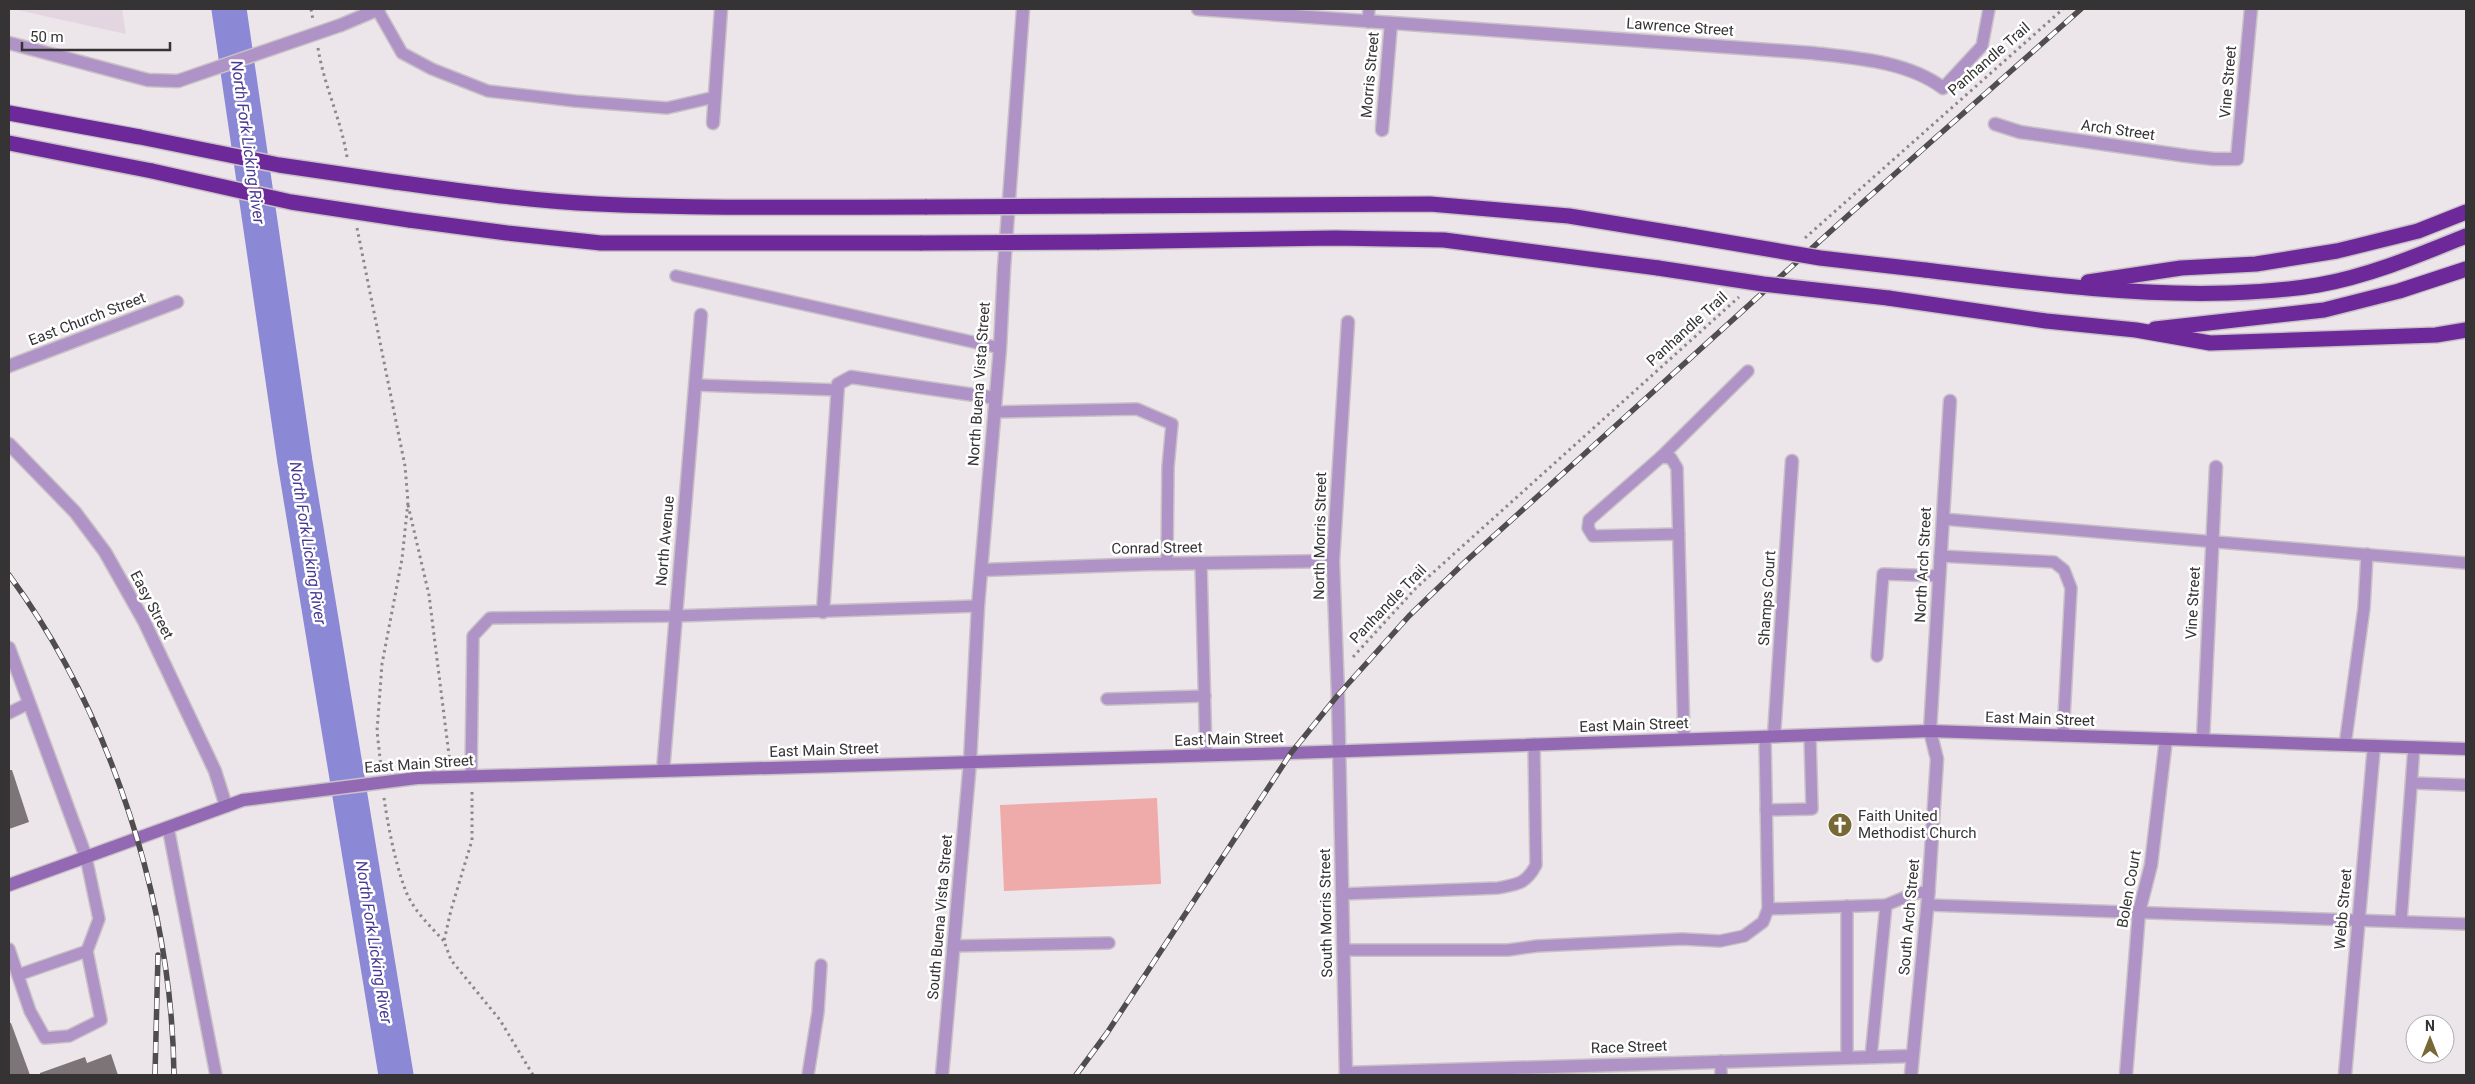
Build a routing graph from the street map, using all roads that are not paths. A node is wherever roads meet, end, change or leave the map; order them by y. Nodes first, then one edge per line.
1 (378, 9) edge
2 (721, 9) edge
3 (1023, 9) edge
4 (1198, 9) edge
5 (1989, 9) edge
6 (2251, 9) edge
7 (1368, 15) edge
8 (1391, 23) junction
9 (9, 43) edge
10 (1943, 88) joint
11 (715, 97) junction
12 (9, 113) edge
13 (713, 123) dead end
14 (1995, 124) dead end
15 (1382, 130) dead end
16 (9, 143) edge
17 (2237, 159) joint
18 (2466, 212) edge
19 (2466, 236) edge
20 (2466, 269) edge
21 (676, 276) dead end
22 (2062, 286) junction
23 (177, 302) dead end
24 (701, 315) dead end
25 (1348, 322) dead end
26 (2136, 330) junction
27 (2466, 330) edge
28 (1000, 348) junction
29 (9, 366) edge
30 (1748, 371) dead end
31 (695, 385) junction
32 (838, 390) junction
33 (995, 398) junction
34 (1950, 400) dead end
35 (994, 412) junction
36 (9, 444) edge
37 (1661, 457) junction
38 (1792, 462) dead end
39 (2216, 467) dead end
40 (1942, 519) junction
41 (1679, 534) junction
42 (2212, 543) junction
43 (2367, 554) junction
44 (1940, 556) junction
45 (1333, 561) junction
46 (1201, 563) junction
47 (2466, 563) edge
48 (1167, 564) junction
49 (982, 570) junction
50 (1939, 576) junction
51 (978, 606) junction
52 (823, 612) junction
53 (675, 616) junction
54 (9, 648) edge
55 (1877, 656) dead end
56 (1205, 696) junction
57 (1107, 699) dead end
58 (29, 703) junction
59 (9, 713) edge
60 (1930, 731) junction
61 (1810, 735) junction
62 (1770, 736) junction
63 (2063, 736) junction
64 (1684, 739) junction
65 (2166, 739) junction
66 (2203, 740) junction
67 (1534, 744) junction
68 (2345, 745) junction
69 (2374, 746) junction
70 (2414, 747) junction
71 (2466, 749) edge
72 (1338, 750) junction
73 (1206, 755) junction
74 (970, 762) junction
75 (663, 771) junction
76 (471, 776) junction
77 (2412, 783) junction
78 (2466, 785) edge
79 (226, 806) junction
80 (1766, 810) junction
81 (168, 827) junction
82 (86, 857) junction
83 (9, 885) edge
84 (1929, 892) junction
85 (1342, 894) junction
86 (1886, 905) junction
87 (1928, 905) junction
88 (1847, 906) junction
89 (1768, 909) junction
90 (2139, 912) junction
91 (2359, 919) junction
92 (2401, 921) junction
93 (2466, 924) edge
94 (1109, 943) dead end
95 (954, 946) junction
96 (9, 949) edge
97 (1344, 950) junction
98 (87, 951) junction
99 (821, 965) dead end
100 (18, 975) junction
101 (1912, 1056) junction
102 (1871, 1057) junction
103 (1847, 1058) junction
104 (1720, 1061) junction
105 (1346, 1074) edge
106 (216, 1075) edge
107 (808, 1075) edge
108 (942, 1075) edge
109 (1721, 1075) edge
110 (1911, 1075) edge
111 (2126, 1075) edge
112 (2345, 1075) edge

1 - 9 street, bridge
1 - 11 lane
2 - 11 street
3 - 28 street, North Buena Vista Street
4 - 7 street, Lawrence Street
5 - 10 lane
6 - 17 street, Vine Street
7 - 8 street, Lawrence Street
8 - 10 street, Lawrence Street
8 - 15 street, Morris Street
11 - 13 street
12 - 22 highway, bridge
14 - 17 street, Arch Street
16 - 26 highway, bridge
18 - 22 highway
19 - 22 highway
20 - 26 highway
21 - 28 lane
23 - 29 street, East Church Street
24 - 31 street, North Avenue
25 - 45 street, North Morris Street
26 - 27 highway
28 - 33 street, North Buena Vista Street
30 - 37 lane
31 - 32 lane
31 - 53 street, North Avenue
32 - 33 street
32 - 52 street
33 - 35 street, North Buena Vista Street
34 - 40 street, North Arch Street
35 - 48 lane
35 - 49 street, North Buena Vista Street
36 - 79 street, Easy Street
37 - 41 lane
37 - 41 lane
38 - 62 street, Shamps Court
39 - 42 street, Vine Street
40 - 42 lane
40 - 44 street, North Arch Street
41 - 64 lane
42 - 43 lane
42 - 66 street, Vine Street
43 - 47 lane
43 - 68 lane
44 - 50 street, North Arch Street
44 - 63 lane
45 - 46 street, Conrad Street
45 - 72 street, North Morris Street
46 - 48 street, Conrad Street
46 - 56 lane
48 - 49 street, Conrad Street
49 - 51 street, North Buena Vista Street
50 - 55 lane
50 - 60 street, North Arch Street
51 - 52 lane
51 - 74 street, North Buena Vista Street
52 - 53 lane
53 - 75 street, North Avenue
53 - 76 lane
54 - 58 street
56 - 57 lane
56 - 73 lane
58 - 59 lane
58 - 82 street
60 - 61 main road, East Main Street
60 - 63 main road, East Main Street
60 - 84 street, South Arch Street
61 - 62 main road, East Main Street
61 - 80 lane
62 - 64 main road, East Main Street
62 - 80 lane
63 - 65 main road, East Main Street
64 - 67 main road, East Main Street
65 - 66 main road, East Main Street
65 - 90 street, Bolen Court
66 - 68 main road, East Main Street
67 - 72 main road, East Main Street
67 - 85 lane
68 - 69 main road, East Main Street
69 - 70 main road, East Main Street
69 - 91 street, Webb Street
70 - 71 main road, East Main Street
70 - 77 lane
72 - 73 main road, East Main Street
72 - 85 street, South Morris Street
73 - 74 main road, East Main Street
74 - 75 main road, East Main Street
74 - 95 street, South Buena Vista Street
75 - 76 main road, East Main Street
76 - 79 main road, East Main Street, bridge
77 - 78 lane
77 - 92 lane
79 - 81 main road, East Main Street
80 - 89 lane
81 - 82 main road, East Main Street
81 - 106 lane
82 - 83 main road, East Main Street
82 - 98 lane
84 - 86 lane
84 - 87 street, South Arch Street
85 - 97 street, South Morris Street
86 - 88 lane
86 - 102 lane
87 - 90 lane
87 - 101 street, South Arch Street
88 - 89 lane
88 - 103 lane
89 - 97 lane
90 - 91 lane
90 - 111 street, Bolen Court
91 - 92 lane
91 - 112 street, Webb Street
92 - 93 lane
94 - 95 lane
95 - 108 street, South Buena Vista Street
96 - 100 lane
97 - 105 street, South Morris Street
98 - 100 lane
98 - 100 lane
99 - 107 lane
101 - 102 street, Race Street
101 - 110 street, South Arch Street
102 - 103 street, Race Street
103 - 104 street, Race Street
104 - 105 street, Race Street
104 - 109 lane

